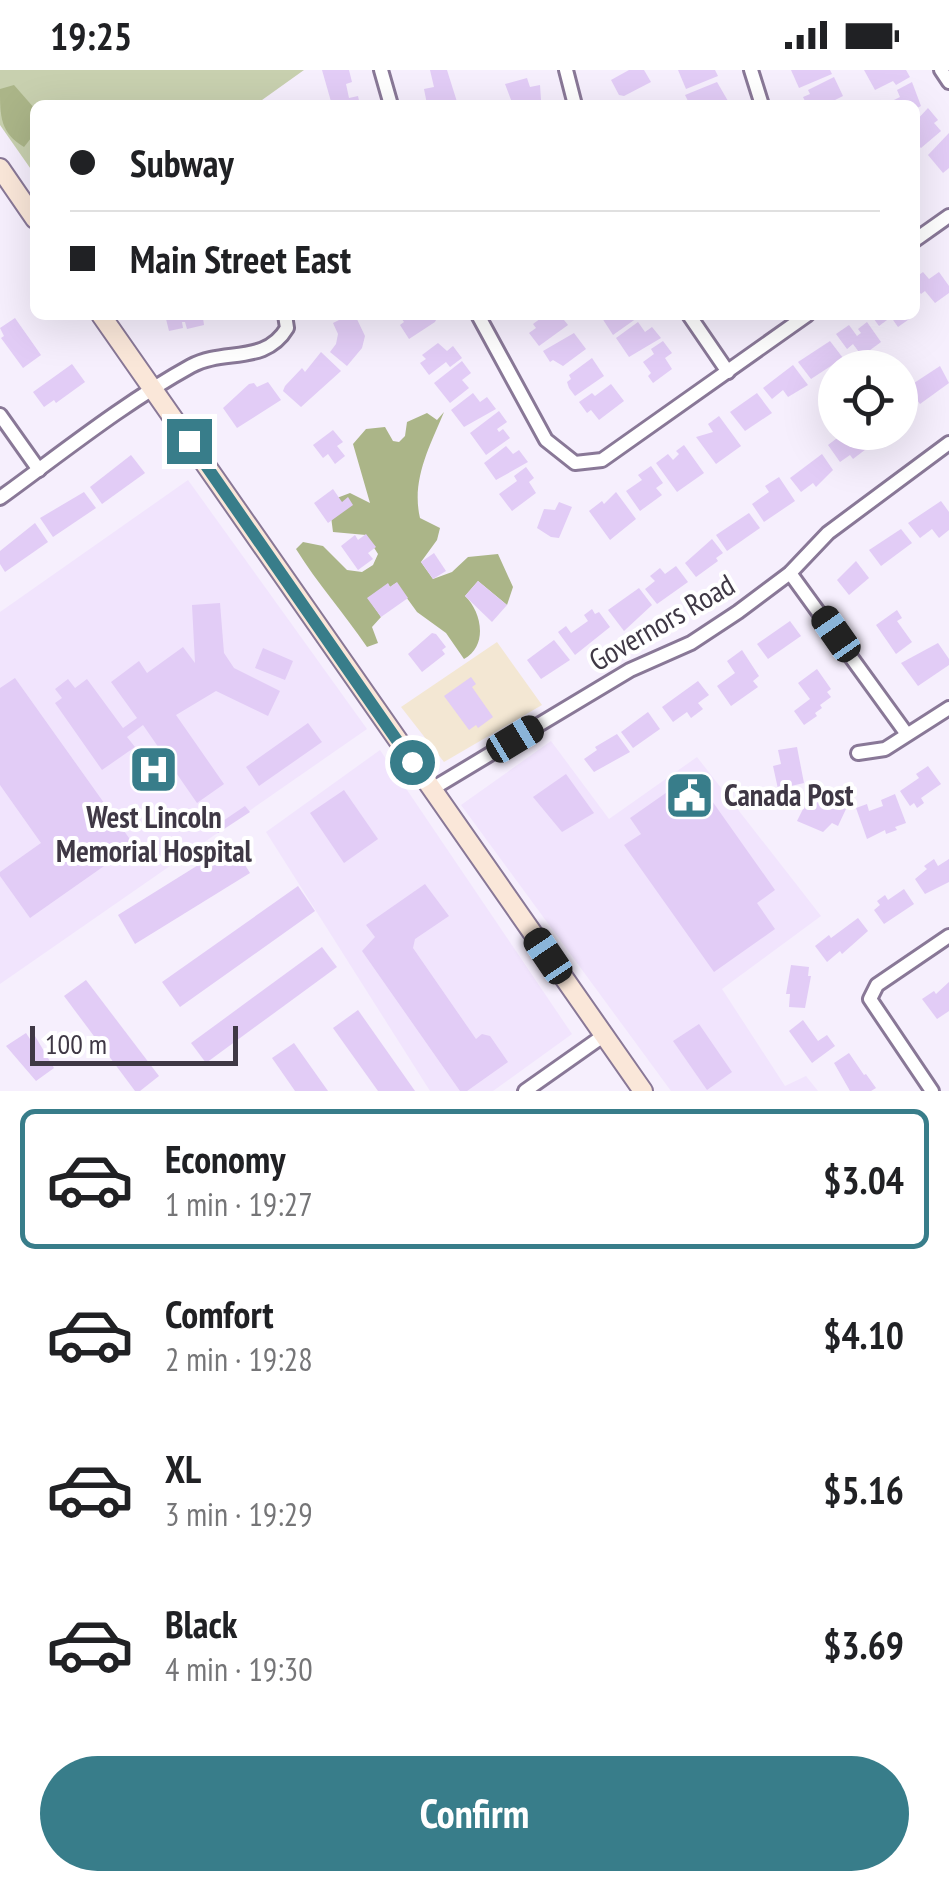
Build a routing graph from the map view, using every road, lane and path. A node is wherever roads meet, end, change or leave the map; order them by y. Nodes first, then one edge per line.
1 (381, 70) edge
2 (566, 70) edge
3 (751, 70) edge
4 (942, 70) edge
5 (949, 82) edge
6 (390, 100) edge
7 (574, 100) edge
8 (760, 100) edge
9 (0, 168) edge
10 (30, 212) edge
11 (949, 216) edge
12 (920, 236) edge
13 (104, 320) edge
14 (286, 320) edge
15 (481, 320) edge
16 (692, 320) edge
17 (800, 320) edge
18 (728, 372) junction
19 (154, 391) junction
20 (0, 415) edge
21 (949, 443) edge
22 (40, 470) junction
23 (0, 498) edge
24 (790, 573) junction
25 (949, 708) edge
26 (906, 734) junction
27 (858, 753) dead end
28 (432, 789) junction
29 (949, 936) edge
30 (603, 1036) junction
31 (525, 1091) edge
32 (643, 1091) edge
33 (932, 1091) edge

1 - 6 street
2 - 7 street
3 - 8 street
4 - 5 street
9 - 10 main road
11 - 12 street
13 - 19 main road
14 - 19 street
15 - 18 street
16 - 18 street
17 - 18 street
19 - 22 street
19 - 28 main road
20 - 22 street
21 - 24 street, Governors Road
22 - 23 street
24 - 26 street
24 - 28 street, Governors Road
25 - 26 street
26 - 27 street
28 - 30 main road
29 - 33 street
30 - 31 street
30 - 32 main road

